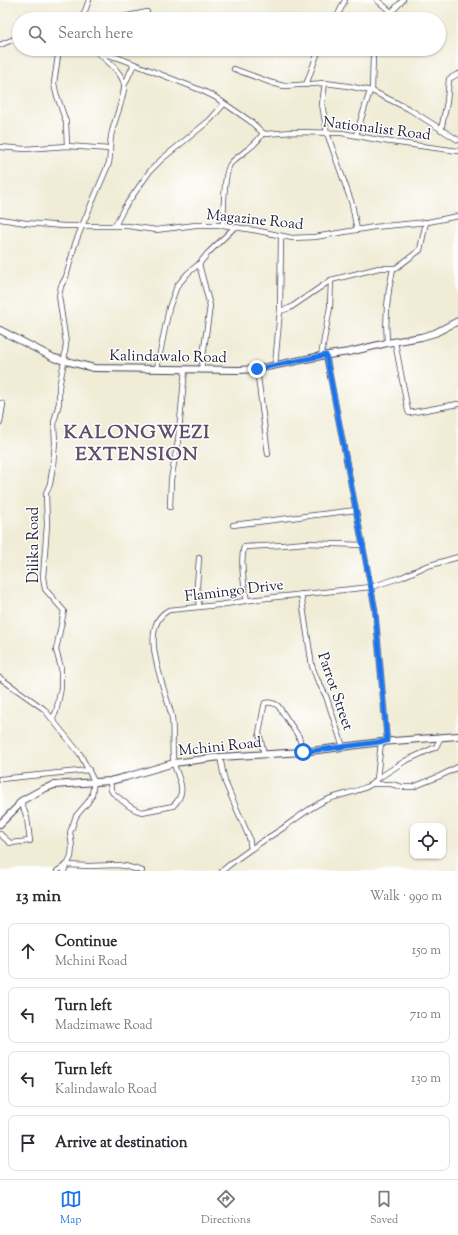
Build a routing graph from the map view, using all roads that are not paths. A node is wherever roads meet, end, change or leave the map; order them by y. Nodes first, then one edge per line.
1 (89, 0) edge
2 (345, 0) edge
3 (377, 0) edge
4 (403, 0) edge
5 (85, 12) edge
6 (339, 12) edge
7 (391, 12) joint
8 (12, 40) edge
9 (0, 45) edge
10 (58, 56) edge
11 (101, 56) edge
12 (112, 56) edge
13 (316, 56) edge
14 (373, 56) edge
15 (134, 64) junction
16 (234, 68) dead end
17 (458, 74) edge
18 (326, 83) junction
19 (306, 85) junction
20 (124, 86) junction
21 (371, 91) junction
22 (224, 104) junction
23 (441, 130) junction
24 (263, 133) junction
25 (327, 133) junction
26 (356, 135) junction
27 (458, 140) edge
28 (67, 146) junction
29 (0, 147) edge
30 (110, 150) junction
31 (458, 151) edge
32 (458, 216) edge
33 (0, 219) edge
34 (426, 222) junction
35 (223, 225) junction
36 (82, 226) junction
37 (114, 226) junction
38 (235, 227) junction
39 (357, 230) junction
40 (281, 236) junction
41 (199, 264) junction
42 (392, 269) junction
43 (331, 280) junction
44 (280, 312) junction
45 (458, 321) edge
46 (0, 330) edge
47 (395, 342) junction
48 (387, 343) junction
49 (323, 355) junction
50 (64, 362) junction
51 (275, 365) junction
52 (157, 368) junction
53 (257, 369) junction
54 (185, 370) junction
55 (201, 370) junction
56 (0, 403) edge
57 (458, 404) edge
58 (0, 423) edge
59 (268, 454) dead end
60 (170, 507) dead end
61 (356, 510) junction
62 (232, 525) dead end
63 (363, 545) junction
64 (199, 558) dead end
65 (458, 558) edge
66 (371, 587) junction
67 (301, 594) junction
68 (247, 600) junction
69 (199, 607) junction
70 (0, 678) edge
71 (52, 719) junction
72 (458, 736) edge
73 (441, 737) junction
74 (384, 742) junction
75 (343, 747) junction
76 (303, 752) junction
77 (264, 754) junction
78 (220, 757) junction
79 (174, 763) junction
80 (458, 767) edge
81 (89, 770) junction
82 (0, 779) edge
83 (110, 780) junction
84 (94, 781) junction
85 (376, 782) junction
86 (21, 801) junction
87 (0, 824) edge
88 (0, 834) edge
89 (251, 849) junction
90 (66, 865) junction
91 (57, 871) edge
92 (64, 871) edge
93 (142, 871) edge
94 (222, 871) edge

1 - 5 street
2 - 6 street
3 - 7 street
4 - 7 street
8 - 9 street
10 - 28 street
11 - 20 street
12 - 15 street
13 - 19 street
14 - 21 street
15 - 20 street
15 - 22 street
16 - 19 street
17 - 23 street
18 - 19 street
18 - 21 street
18 - 25 street
20 - 30 street
21 - 23 street
21 - 26 street
22 - 24 street
22 - 37 street
23 - 27 street
24 - 25 street, Nationalist Road
24 - 35 street
25 - 26 street, Nationalist Road
25 - 39 street
26 - 31 street, Nationalist Road
28 - 29 street
28 - 30 street
30 - 36 street
32 - 34 street, Magazine Road
33 - 36 street, Magazine Road
34 - 39 street, Magazine Road
34 - 42 street
35 - 37 street, Magazine Road
35 - 38 street, Magazine Road
36 - 37 street, Magazine Road
36 - 50 street
38 - 40 street, Magazine Road
38 - 41 street
39 - 40 street, Magazine Road
40 - 44 street
41 - 52 street
41 - 55 street
42 - 43 street
42 - 48 street
43 - 44 street
43 - 49 street
44 - 51 street
45 - 47 street, Kalindawalo Road
46 - 50 street, Kalindawalo Road
47 - 48 street, Kalindawalo Road
47 - 57 street
48 - 49 street, Kalindawalo Road
49 - 51 street, Kalindawalo Road
49 - 61 street
50 - 52 street, Kalindawalo Road
50 - 71 street, Dilika Road
51 - 53 street, Kalindawalo Road
52 - 54 street, Kalindawalo Road
53 - 55 street, Kalindawalo Road
53 - 59 street
54 - 55 street, Kalindawalo Road
54 - 60 street
56 - 58 street
61 - 62 street
61 - 63 street
63 - 66 street
63 - 68 street
64 - 69 street
65 - 66 street, Flamingo Drive
66 - 67 street, Flamingo Drive
66 - 74 street
67 - 68 street, Flamingo Drive
67 - 75 street, Parrot Street
68 - 69 street, Flamingo Drive
69 - 79 street, Flamingo Drive
70 - 71 street
71 - 81 street
72 - 73 street, Mchini Road
73 - 74 street, Mchini Road
73 - 85 street
74 - 75 street, Mchini Road
74 - 85 street
75 - 76 street, Mchini Road
76 - 77 street, Mchini Road
76 - 77 street
77 - 78 street, Mchini Road
78 - 79 street, Mchini Road
78 - 89 street
79 - 83 street, Mchini Road
79 - 83 street, Flamingo Drive
80 - 85 street
81 - 82 street
81 - 84 street
83 - 84 street, Mchini Road
84 - 86 street, Mchini Road
84 - 90 street
85 - 89 street
86 - 87 street, Mchini Road
86 - 88 street
89 - 94 street
90 - 91 street
90 - 92 street
90 - 93 street

